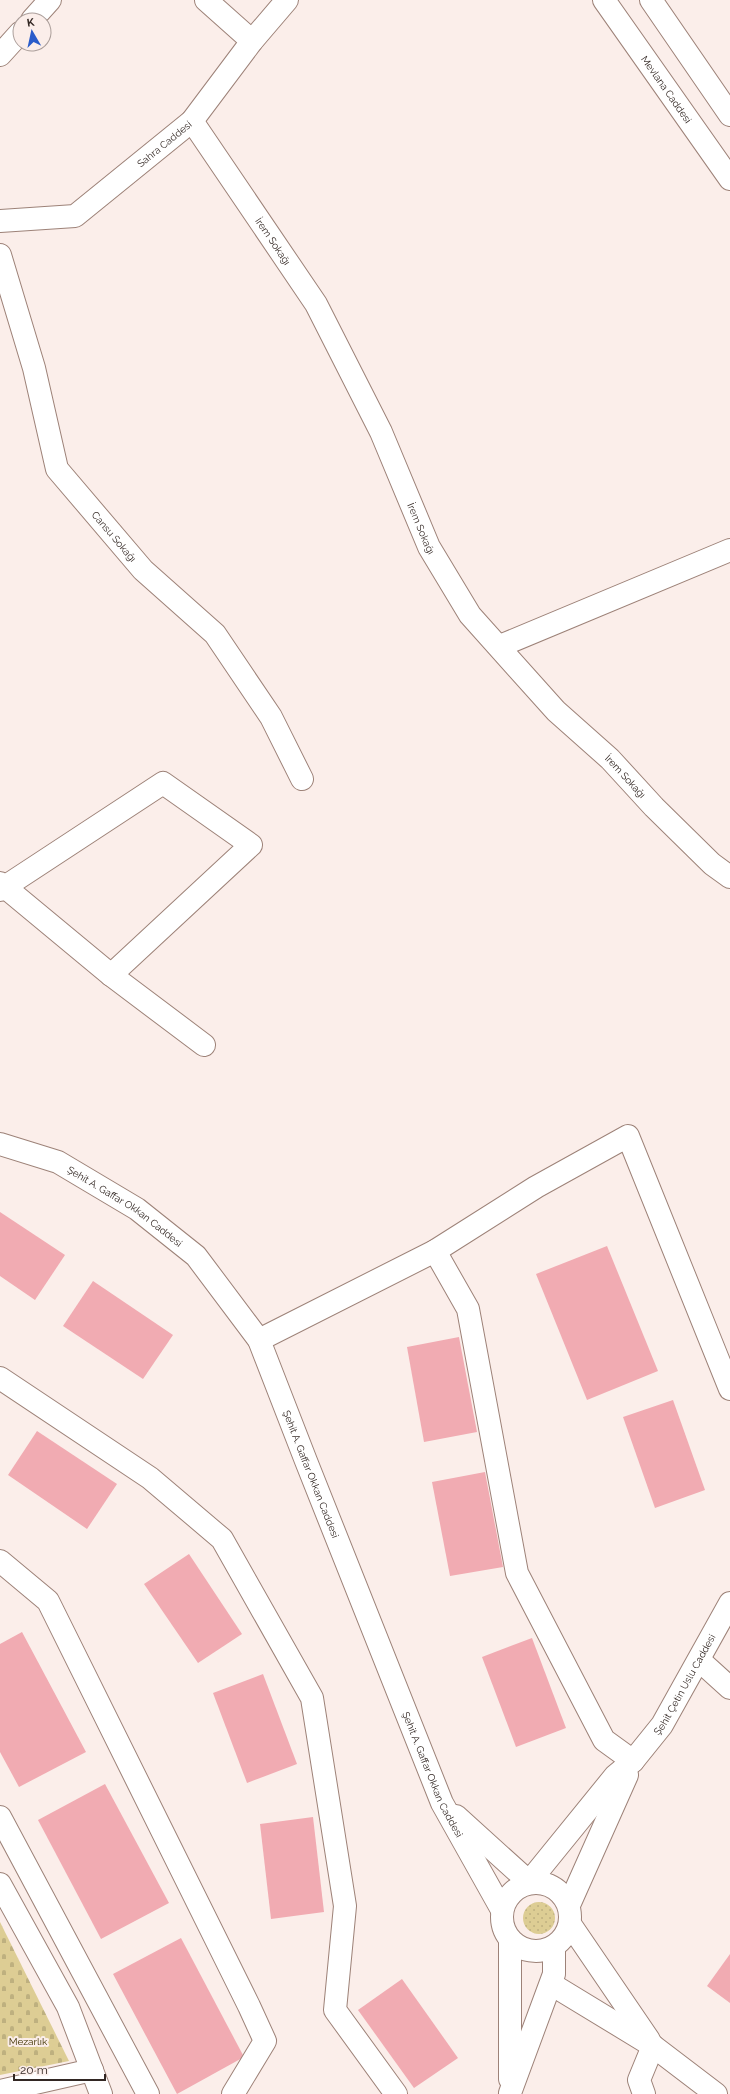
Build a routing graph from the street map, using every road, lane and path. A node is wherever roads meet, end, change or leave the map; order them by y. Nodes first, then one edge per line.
1 (50, 0) edge
2 (206, 0) edge
3 (287, 0) edge
4 (604, 0) edge
5 (651, 0) edge
6 (39, 12) edge
7 (252, 41) junction
8 (730, 115) edge
9 (192, 121) junction
10 (730, 179) edge
11 (0, 221) edge
12 (0, 255) edge
13 (730, 550) edge
14 (500, 646) junction
15 (302, 779) dead end
16 (730, 877) edge
17 (2, 886) edge
18 (111, 975) junction
19 (204, 1046) dead end
20 (0, 1144) edge
21 (435, 1251) junction
22 (259, 1340) junction
23 (0, 1378) edge
24 (730, 1389) edge
25 (0, 1561) edge
26 (730, 1603) edge
27 (699, 1660) junction
28 (730, 1688) edge
29 (633, 1761) junction
30 (442, 1803) junction
31 (0, 1817) edge
32 (0, 1884) edge
33 (502, 1910) junction
34 (570, 1915) junction
35 (510, 1940) junction
36 (554, 1947) junction
37 (551, 1984) junction
38 (653, 2046) junction
39 (92, 2070) junction
40 (0, 2091) edge
41 (101, 2094) edge
42 (148, 2094) edge
43 (233, 2094) edge
44 (396, 2094) edge
45 (510, 2094) edge
46 (644, 2094) edge
47 (716, 2094) edge

1 - 6 street
2 - 7 street
3 - 7 street, Sahra Caddesi
4 - 10 street, Mevlana Caddesi
5 - 8 street
7 - 9 street, Sahra Caddesi
9 - 11 street, Sahra Caddesi
9 - 14 street, İrem Sokağı
12 - 15 street, Cansu Sokağı
13 - 14 street
14 - 16 street, İrem Sokağı
17 - 18 street
17 - 18 street
18 - 19 street
20 - 22 street, Şehit A. Gaffar Okkan Caddesi
21 - 22 street
21 - 24 street
21 - 29 street
22 - 30 street, Şehit A. Gaffar Okkan Caddesi
23 - 44 street
25 - 43 street
26 - 27 street, Şehit Çetin Uslu Caddesi
27 - 28 street
27 - 29 street, Şehit Çetin Uslu Caddesi
29 - 30 street
29 - 34 street
30 - 33 street, Şehit A. Gaffar Okkan Caddesi
31 - 42 street
32 - 39 street
33 - 34 street
33 - 35 street, Şehit A. Gaffar Okkan Caddesi
34 - 36 street
34 - 38 street
35 - 36 street
35 - 45 street, Şehit A. Gaffar Okkan Caddesi
36 - 37 street
37 - 38 street
37 - 45 street
38 - 46 street
38 - 47 street
39 - 40 street
39 - 41 street

